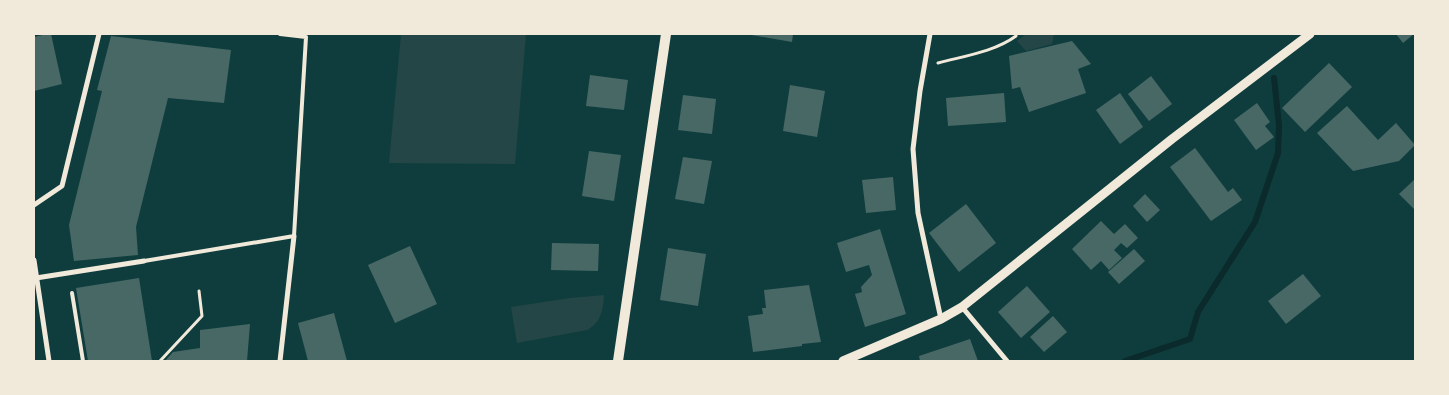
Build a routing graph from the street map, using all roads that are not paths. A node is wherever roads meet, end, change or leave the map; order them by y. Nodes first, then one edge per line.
1 (99, 34) edge
2 (280, 34) edge
3 (666, 34) edge
4 (930, 34) edge
5 (1310, 34) edge
6 (1300, 37) edge
7 (34, 205) edge
8 (294, 236) junction
9 (34, 260) edge
10 (144, 261) joint
11 (36, 278) junction
12 (72, 293) dead end
13 (962, 307) junction
14 (941, 319) junction
15 (49, 361) edge
16 (82, 361) edge
17 (280, 361) edge
18 (618, 361) edge
19 (842, 361) edge
20 (1007, 361) edge

1 - 7 street
2 - 8 lane
3 - 18 main road
4 - 14 street
5 - 6 street
6 - 13 street
8 - 10 lane
8 - 17 street
9 - 11 street
10 - 11 street
11 - 15 street
12 - 16 lane
13 - 14 street
13 - 20 street
14 - 19 street

